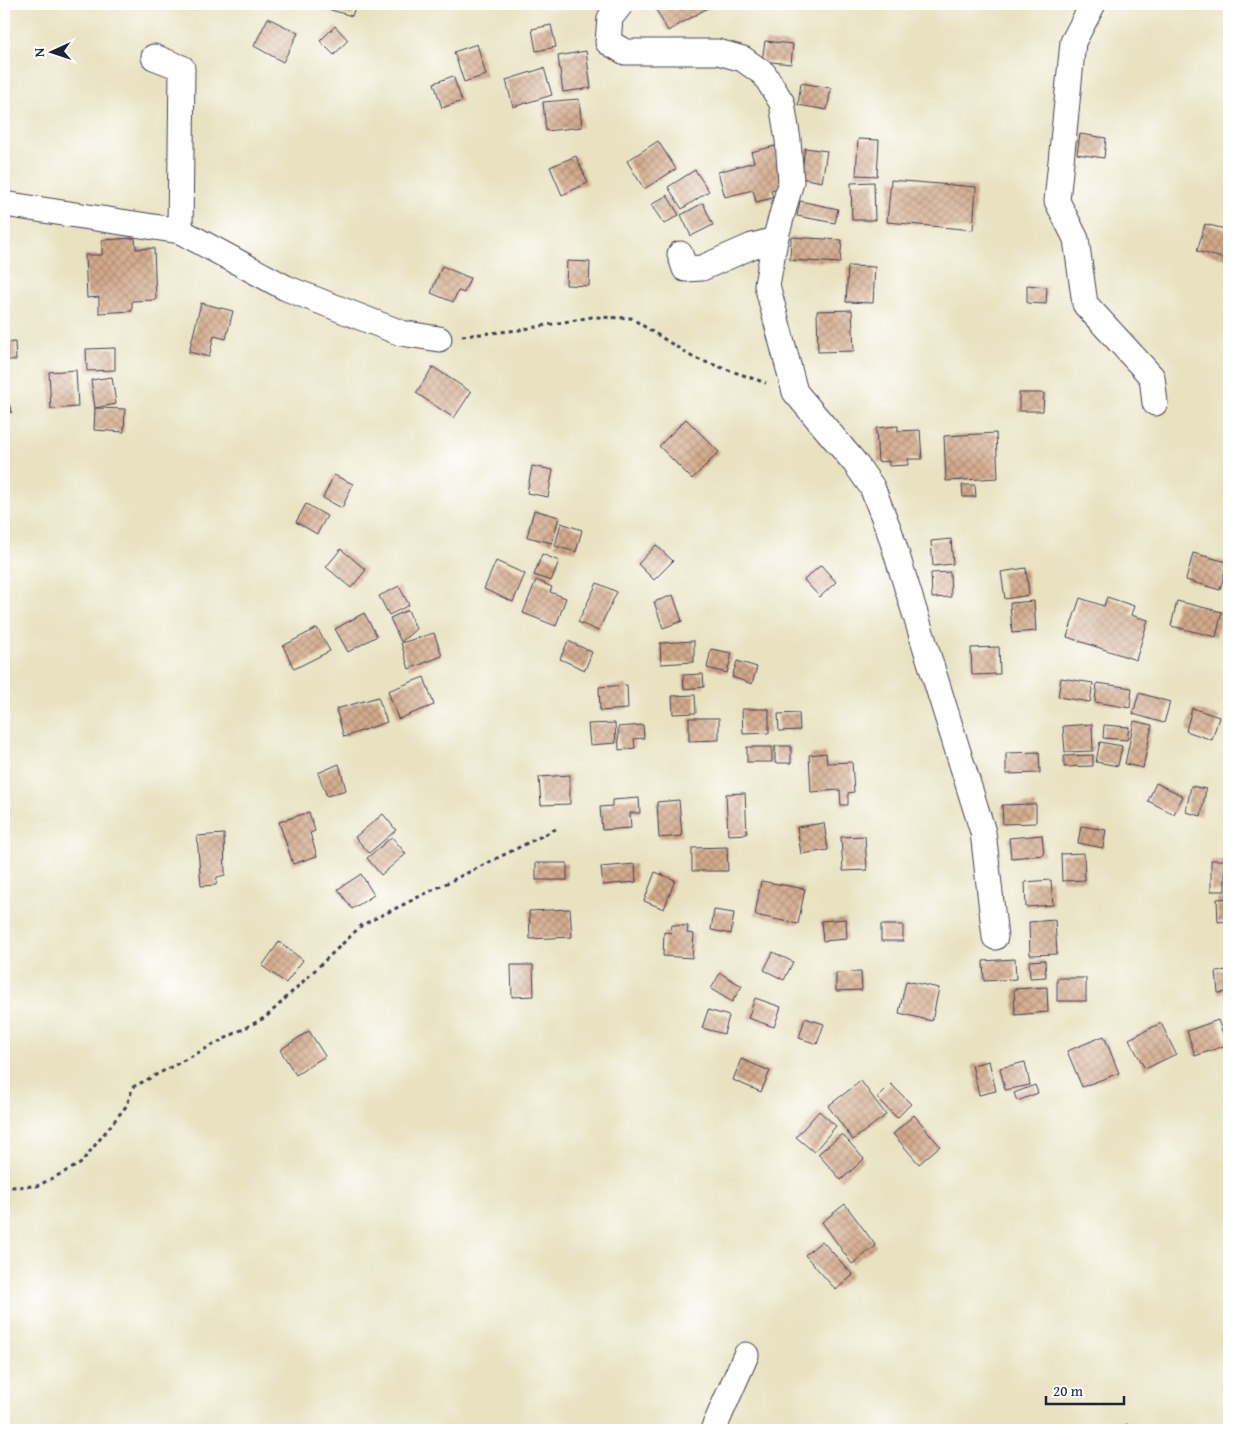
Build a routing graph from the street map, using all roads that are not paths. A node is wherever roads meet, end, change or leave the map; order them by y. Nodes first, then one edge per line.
1 (622, 4) edge
2 (1092, 4) edge
3 (154, 57) dead end
4 (4, 204) edge
5 (180, 231) junction
6 (775, 240) junction
7 (680, 254) dead end
8 (439, 339) road end
9 (1155, 403) dead end
10 (995, 937) dead end
11 (746, 1355) dead end
12 (713, 1430) edge

1 - 6 street
2 - 9 street
3 - 5 street
4 - 5 street
5 - 8 street
6 - 7 street
6 - 10 street
11 - 12 street

